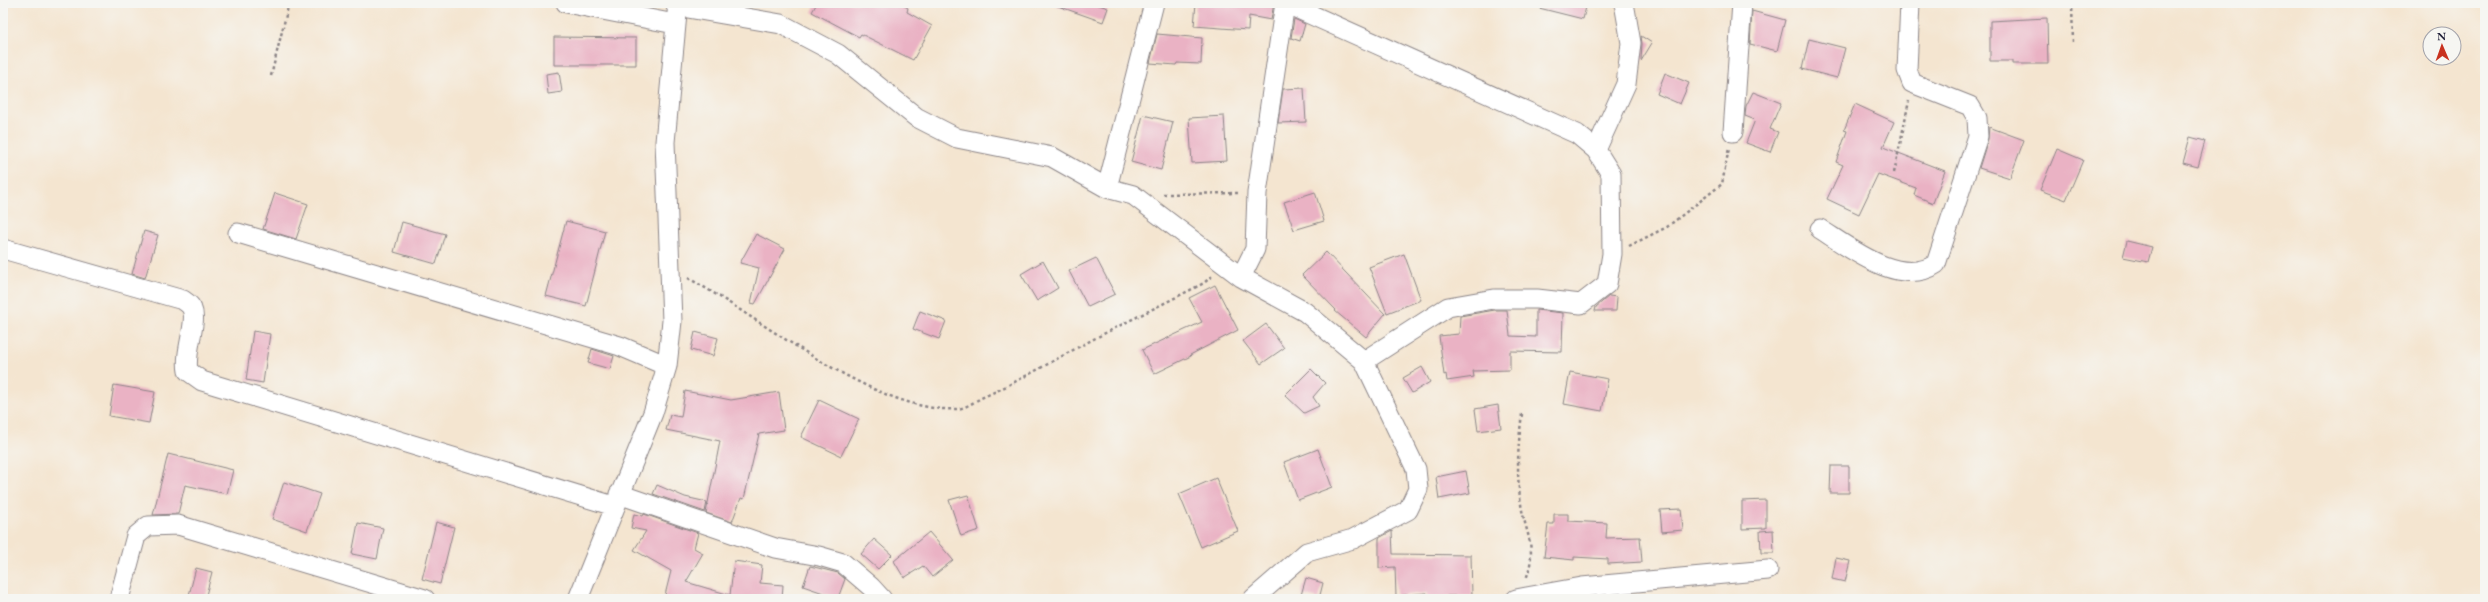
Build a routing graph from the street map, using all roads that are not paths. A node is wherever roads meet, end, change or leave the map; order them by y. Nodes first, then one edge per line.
1 (566, 3) edge
2 (1154, 3) edge
3 (1285, 3) edge
4 (1624, 3) edge
5 (1742, 3) edge
6 (1910, 3) edge
7 (676, 11) edge
8 (1733, 132) road end
9 (1596, 150) junction
10 (1107, 188) junction
11 (1820, 229) dead end
12 (238, 233) dead end
13 (3, 249) edge
14 (1241, 277) junction
15 (1364, 361) junction
16 (667, 366) junction
17 (616, 500) junction
18 (1768, 570) dead end
19 (1519, 598) edge
20 (119, 599) edge
21 (425, 599) edge
22 (578, 599) edge
23 (882, 599) edge
24 (1253, 599) edge
25 (1516, 599) edge

1 - 7 street
2 - 10 street
3 - 9 street
3 - 14 street
4 - 9 street
5 - 8 street
6 - 11 street
7 - 10 street
7 - 16 street
9 - 15 street
10 - 14 street
12 - 16 street
13 - 17 street
14 - 15 street
15 - 24 street
16 - 17 street
17 - 22 street
17 - 23 street
18 - 19 street
19 - 25 street
20 - 21 street

